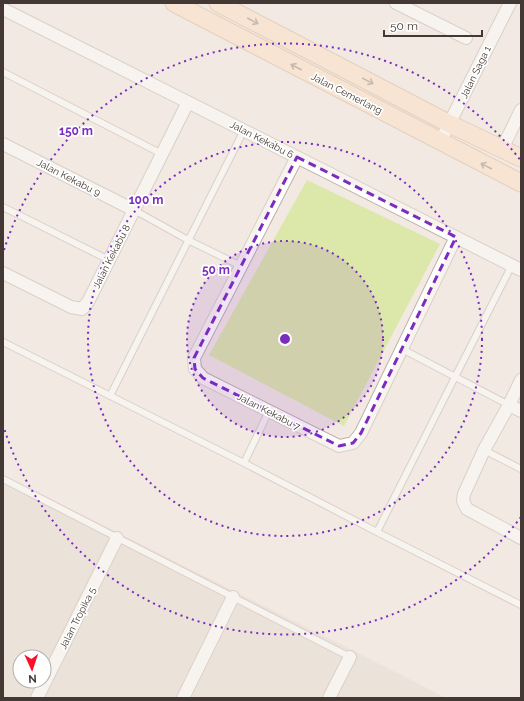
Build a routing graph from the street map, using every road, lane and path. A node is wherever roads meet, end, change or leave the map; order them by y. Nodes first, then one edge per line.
1 (174, 3) edge
2 (218, 3) edge
3 (396, 3) edge
4 (510, 3) edge
5 (3, 9) edge
6 (466, 38) dead end
7 (3, 72) edge
8 (188, 102) junction
9 (520, 116) edge
10 (450, 124) junction
11 (244, 130) junction
12 (440, 142) junction
13 (3, 144) edge
14 (502, 149) junction
15 (162, 154) junction
16 (297, 157) junction
17 (521, 158) edge
18 (521, 183) edge
19 (3, 207) edge
20 (134, 210) junction
21 (456, 237) junction
22 (188, 240) junction
23 (109, 260) junction
24 (241, 266) junction
25 (516, 268) edge
26 (3, 273) edge
27 (3, 342) edge
28 (402, 349) junction
29 (455, 377) junction
30 (521, 380) edge
31 (110, 396) junction
32 (509, 405) junction
33 (268, 411) junction
34 (521, 411) edge
35 (484, 450) junction
36 (244, 463) junction
37 (521, 469) edge
38 (3, 480) edge
39 (377, 532) junction
40 (117, 538) junction
41 (521, 538) edge
42 (233, 597) junction
43 (521, 605) edge
44 (350, 657) joint
45 (37, 698) edge
46 (183, 698) edge
47 (329, 698) edge

12 -> 1 main road, Jalan Cemerlang
2 -> 10 main road, Jalan Cemerlang
3 - 6 street
4 - 10 street, Jalan Saga 1
5 - 8 street, Jalan Kekabu 6
7 - 15 lane
8 - 11 street, Jalan Kekabu 6
8 - 15 street, Jalan Kekabu 8
9 - 14 street
10 - 12 street, Jalan Saga 1
10 - 14 main road, Jalan Cemerlang
11 - 16 street, Jalan Kekabu 6
11 - 22 lane
18 -> 12 main road, Jalan Cemerlang
13 - 20 street, Jalan Kekabu 9
14 - 17 main road, Jalan Cemerlang
15 - 20 street, Jalan Kekabu 8
16 - 21 street, Jalan Kekabu 6
16 - 24 street, Jalan Kekabu 7
19 - 23 lane
20 - 22 lane
20 - 23 street, Jalan Kekabu 8
21 - 25 street, Jalan Kekabu 6
21 - 28 street, Jalan Kekabu 7
22 - 24 lane
22 - 31 lane
23 - 26 street, Jalan Kekabu 8
24 - 33 street, Jalan Kekabu 7
25 - 29 lane
27 - 31 lane
28 - 29 lane
28 - 33 street, Jalan Kekabu 7
29 - 32 lane
29 - 39 lane
30 - 32 street
31 - 36 lane
32 - 34 street
32 - 35 street
33 - 36 lane
35 - 37 lane
35 - 41 street
36 - 39 lane
38 - 40 lane
39 - 43 lane
40 - 42 lane
40 - 45 street, Jalan Tropika 5
42 - 44 lane
42 - 46 street
44 - 47 street

